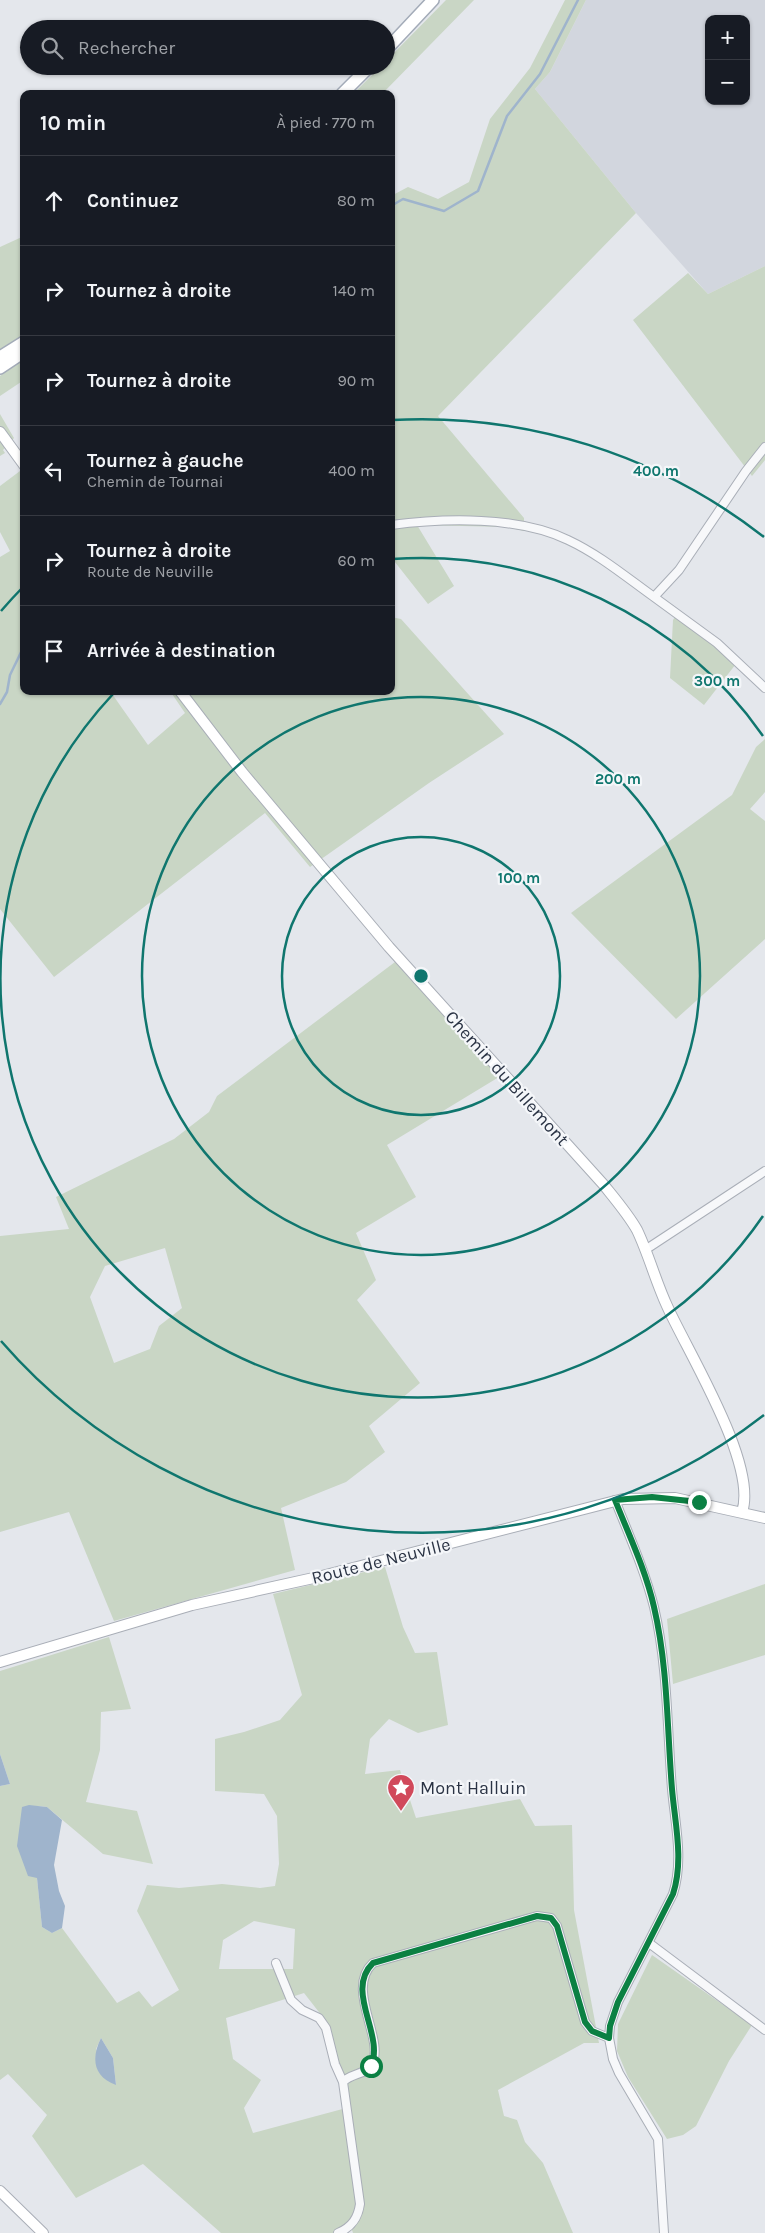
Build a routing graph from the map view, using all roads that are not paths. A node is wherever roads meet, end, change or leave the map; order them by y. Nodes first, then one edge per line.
1 (433, 0) edge
2 (395, 40) edge
3 (361, 75) edge
4 (346, 90) edge
5 (20, 344) edge
6 (20, 355) edge
7 (0, 357) edge
8 (0, 368) edge
9 (0, 432) edge
10 (765, 447) edge
11 (20, 460) edge
12 (395, 525) edge
13 (654, 596) junction
14 (765, 688) edge
15 (183, 695) edge
16 (765, 1171) edge
17 (645, 1250) junction
18 (615, 1500) junction
19 (742, 1512) junction
20 (765, 1518) edge
21 (0, 1662) edge
22 (649, 1944) junction
23 (276, 1963) dead end
24 (765, 2030) edge
25 (609, 2038) junction
26 (343, 2082) junction
27 (0, 2191) edge
28 (37, 2231) edge
29 (338, 2233) edge
30 (664, 2233) edge

1 - 2 main road
3 - 4 main road
5 - 7 main road
6 - 8 main road
9 - 11 street
10 - 13 street
12 - 13 street
13 - 14 street
15 - 17 street, Chemin du Billemont
16 - 17 street
17 - 19 street, Chemin du Billemont
18 - 19 street, Route de Neuville
18 - 21 street, Route de Neuville
18 - 22 street
19 - 20 street, Route de Neuville
22 - 24 street
22 - 25 street
23 - 26 street
25 - 26 street
25 - 30 street
26 - 29 street
27 - 28 street

